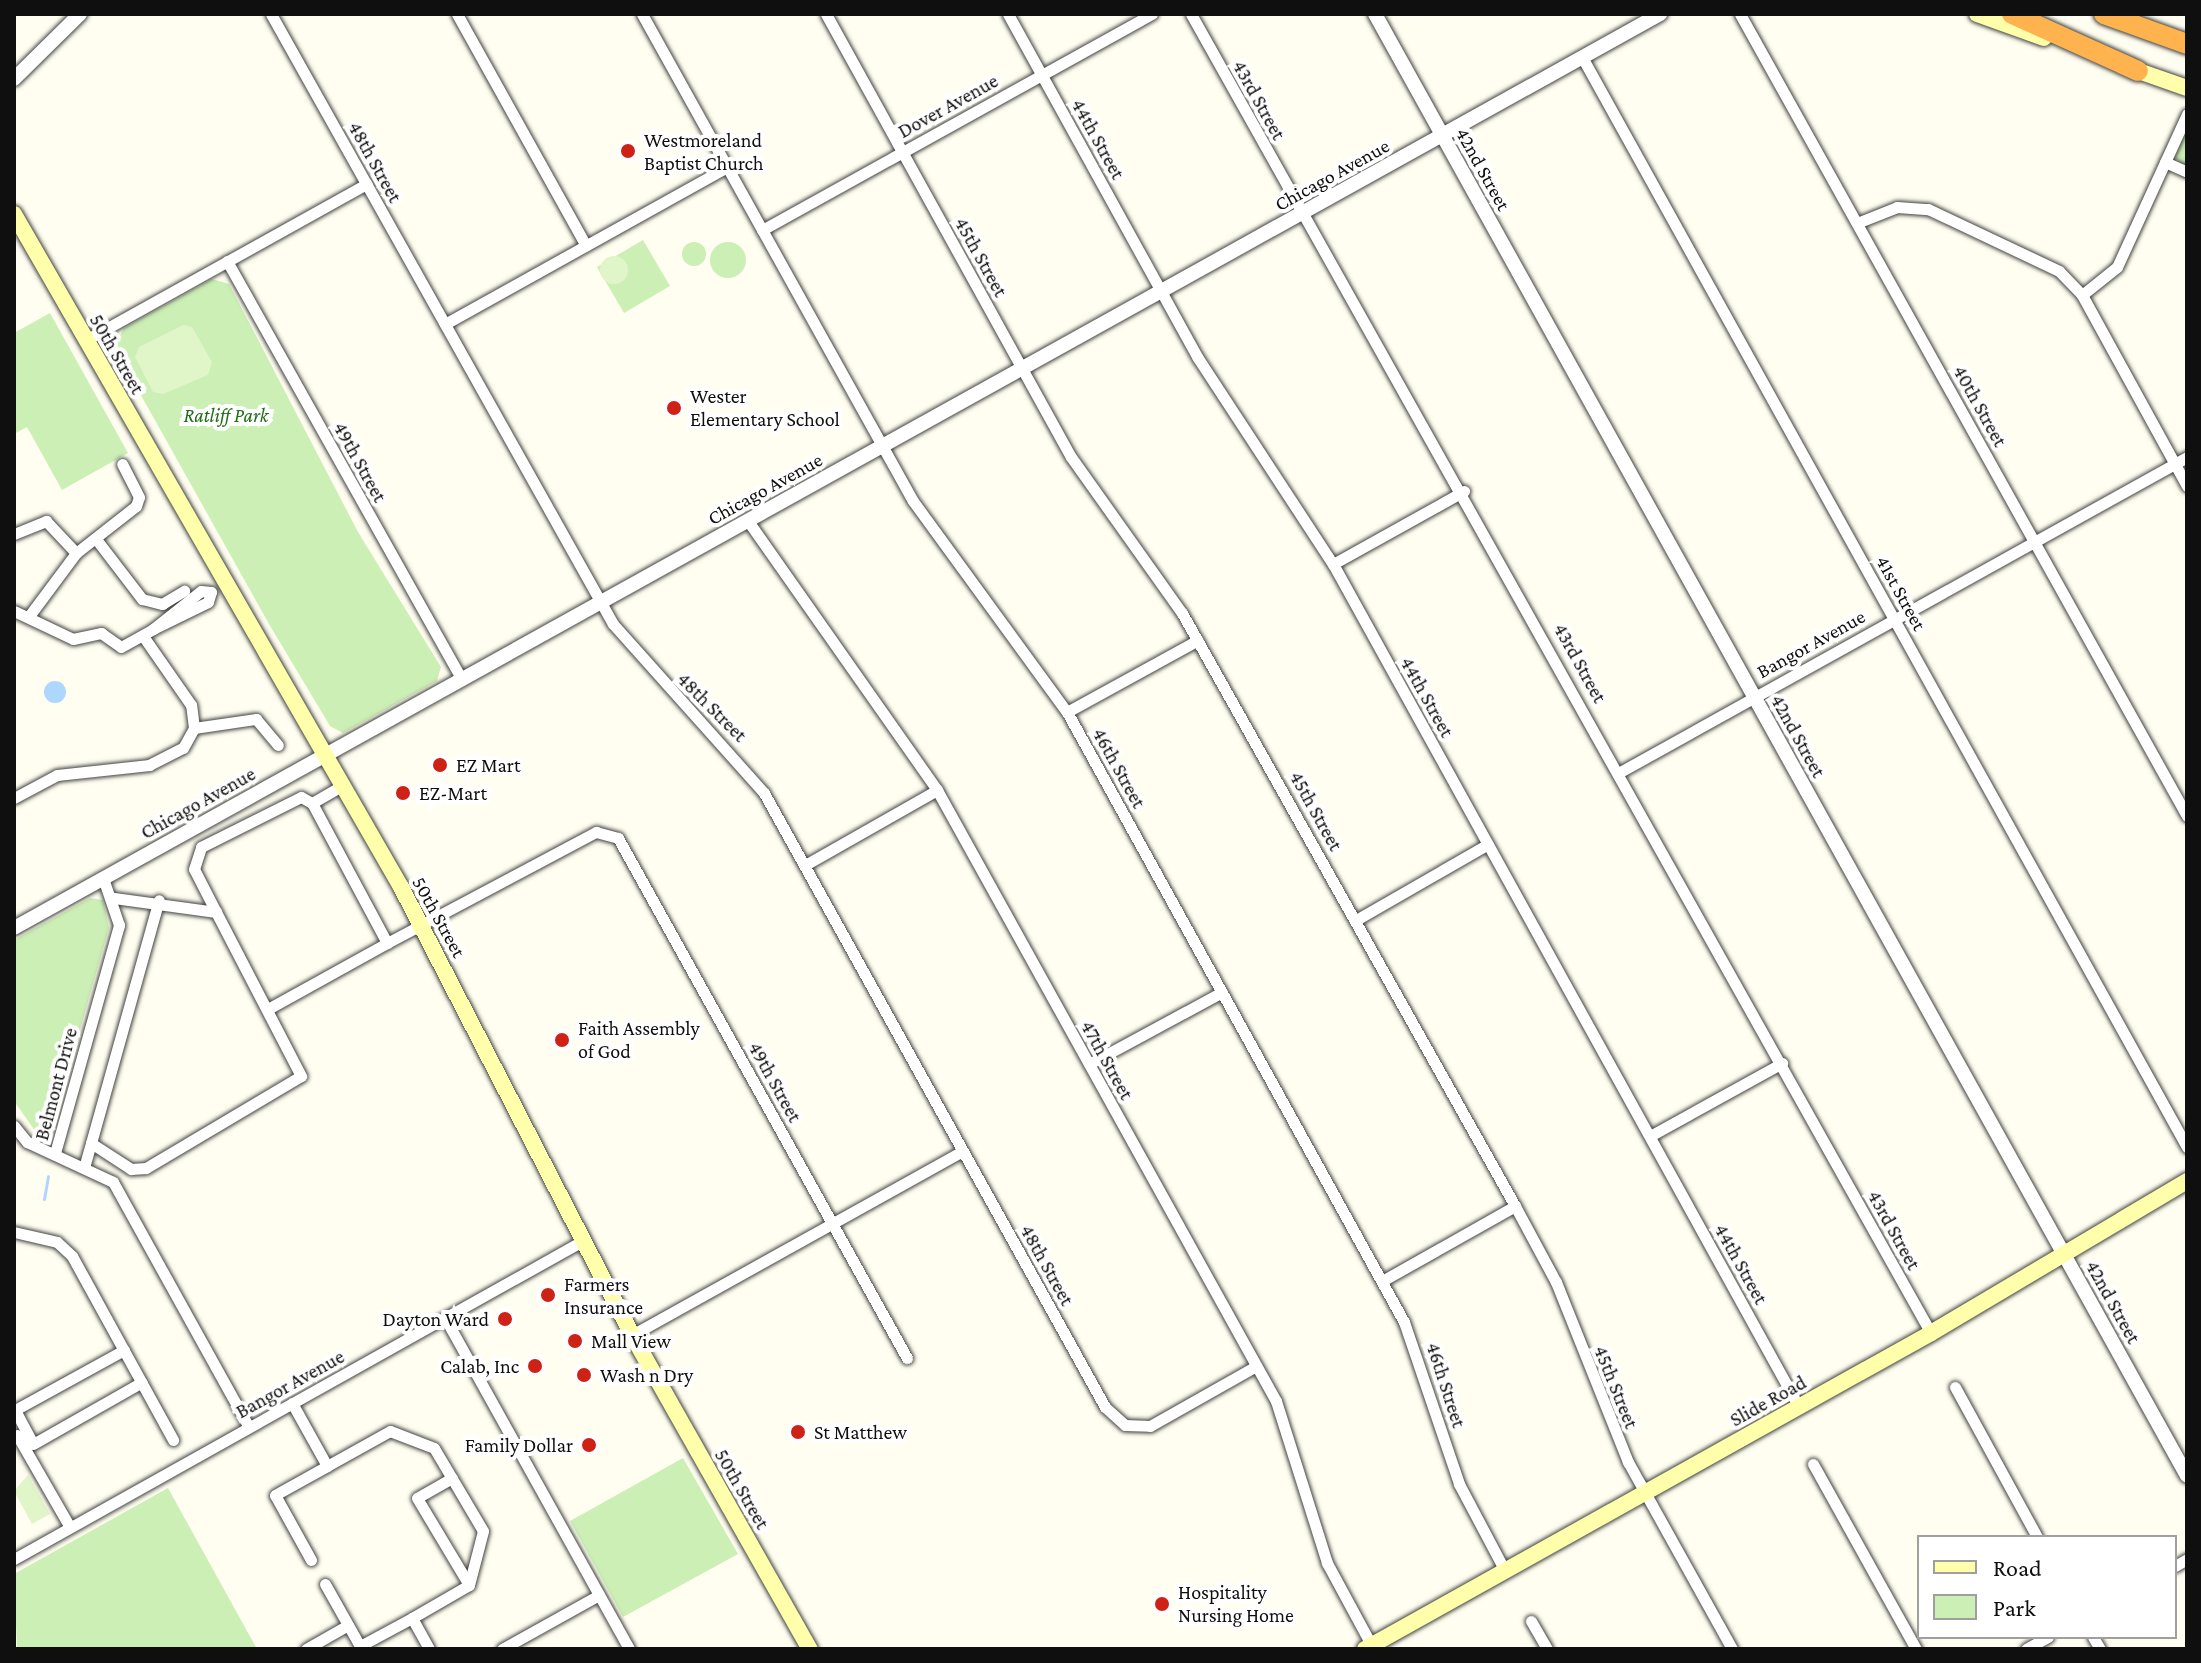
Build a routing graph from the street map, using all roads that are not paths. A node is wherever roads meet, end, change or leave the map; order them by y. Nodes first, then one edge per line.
1 (80, 14) edge
2 (271, 14) edge
3 (457, 14) edge
4 (826, 14) edge
5 (1008, 14) edge
6 (1152, 14) edge
7 (1191, 14) edge
8 (1375, 14) edge
9 (1660, 14) edge
10 (1740, 14) edge
11 (1977, 14) edge
12 (2012, 14) edge
13 (2104, 14) edge
14 (643, 15) edge
15 (2187, 44) edge
16 (1582, 57) junction
17 (2138, 71) junction
18 (1042, 76) junction
19 (14, 79) edge
20 (2187, 88) edge
21 (2187, 114) edge
22 (1442, 136) junction
23 (902, 152) junction
24 (2165, 162) junction
25 (727, 167) junction
26 (2187, 172) edge
27 (366, 184) junction
28 (14, 214) edge
29 (1302, 214) junction
30 (1857, 223) junction
31 (762, 230) junction
32 (586, 246) junction
33 (227, 261) junction
34 (1162, 292) junction
35 (2082, 295) junction
36 (445, 324) junction
37 (86, 340) junction
38 (1023, 370) junction
39 (881, 448) junction
40 (2187, 457) edge
41 (122, 464) dead end
42 (2175, 464) junction
43 (2187, 486) edge
44 (1464, 491) junction
45 (748, 521) junction
46 (14, 534) edge
47 (96, 539) junction
48 (2034, 541) junction
49 (76, 553) junction
50 (1333, 564) junction
51 (184, 591) dead end
52 (601, 603) junction
53 (14, 611) edge
54 (29, 616) junction
55 (1894, 619) junction
56 (148, 632) junction
57 (1198, 640) junction
58 (462, 680) junction
59 (1753, 697) junction
60 (1067, 712) junction
61 (194, 728) junction
62 (278, 745) dead end
63 (324, 756) junction
64 (1620, 772) junction
65 (342, 786) junction
66 (937, 790) junction
67 (14, 798) edge
68 (312, 803) junction
69 (2187, 816) edge
70 (1488, 844) junction
71 (805, 865) junction
72 (103, 878) junction
73 (114, 898) junction
74 (159, 900) junction
75 (216, 912) junction
76 (1356, 920) junction
77 (15, 926) edge
78 (422, 927) junction
79 (387, 943) junction
80 (1222, 992) junction
81 (268, 1009) junction
82 (1782, 1063) junction
83 (1089, 1064) junction
84 (14, 1126) edge
85 (1650, 1136) junction
86 (91, 1143) junction
87 (2187, 1147) edge
88 (962, 1151) junction
89 (55, 1153) junction
90 (85, 1164) junction
91 (2187, 1181) edge
92 (1515, 1206) junction
93 (833, 1223) junction
94 (14, 1232) edge
95 (584, 1240) junction
96 (2064, 1253) junction
97 (1382, 1281) junction
98 (445, 1318) junction
99 (1931, 1333) junction
100 (632, 1335) junction
101 (124, 1350) junction
102 (907, 1358) dead end
103 (1256, 1366) junction
104 (142, 1382) junction
105 (1955, 1387) dead end
106 (292, 1403) junction
107 (1799, 1407) junction
108 (249, 1427) junction
109 (17, 1435) dead end
110 (173, 1440) dead end
111 (1813, 1464) dead end
112 (327, 1466) junction
113 (2187, 1476) edge
114 (452, 1478) junction
115 (1645, 1493) junction
116 (70, 1527) junction
117 (2036, 1535) edge
118 (14, 1559) edge
119 (311, 1560) dead end
120 (1505, 1571) junction
121 (325, 1584) dead end
122 (469, 1585) junction
123 (599, 1595) junction
124 (412, 1618) junction
125 (1531, 1621) dead end
126 (348, 1625) junction
127 (2044, 1639) edge
128 (357, 1647) edge
129 (1370, 1648) edge
130 (306, 1649) edge
131 (429, 1649) edge
132 (502, 1649) edge
133 (629, 1649) edge
134 (810, 1649) edge
135 (1547, 1649) edge
136 (1732, 1649) edge
137 (1916, 1649) edge
138 (2026, 1649) edge

1 - 19 street
2 - 27 street, 48th Street
3 - 32 street
4 - 23 street, 45th Street
5 - 18 street, 44th Street
6 - 18 street, Dover Avenue
7 - 29 street, 43rd Street
8 - 22 street, 42nd Street
9 - 16 street, Chicago Avenue
10 - 30 street, 40th Street
11 - 17 main road
12 - 17 highway
13 - 15 highway
14 - 25 street, 46th Street
16 - 22 street, Chicago Avenue
16 - 55 street, 41st Street
17 - 20 main road
18 - 23 street, Dover Avenue
18 - 34 street, 44th Street
21 - 24 street
22 - 29 street, Chicago Avenue
22 - 59 street, 42nd Street
23 - 31 street, Dover Avenue
23 - 38 street, 45th Street
24 - 26 street
24 - 35 street
25 - 31 street, 46th Street
25 - 32 street
27 - 33 street
27 - 36 street, 48th Street
28 - 37 main road, 50th Street
29 - 34 street, Chicago Avenue
29 - 44 street, 43rd Street
30 - 35 street
30 - 48 street, 40th Street
31 - 39 street, 46th Street
32 - 36 street
33 - 37 street
33 - 58 street, 49th Street
34 - 38 street, Chicago Avenue
34 - 50 street, 44th Street
35 - 42 street
36 - 52 street, 48th Street
37 - 63 main road, 50th Street
38 - 39 street, Chicago Avenue
38 - 57 street, 45th Street
39 - 45 street, Chicago Avenue
39 - 60 street, 46th Street
40 - 42 street, Bangor Avenue
41 - 47 street
42 - 43 street
42 - 48 street, Bangor Avenue
44 - 50 street
44 - 64 street, 43rd Street
45 - 52 street, Chicago Avenue
45 - 66 street, 47th Street
46 - 49 street
47 - 49 street
47 - 51 street
48 - 55 street, Bangor Avenue
48 - 69 street, 40th Street
49 - 54 street
50 - 70 street, 44th Street
52 - 58 street, Chicago Avenue
52 - 71 street, 48th Street
53 - 54 street
54 - 56 street
55 - 59 street, Bangor Avenue
55 - 87 street, 41st Street
56 - 56 street
56 - 61 street
57 - 60 street
57 - 76 street, 45th Street
58 - 63 street, Chicago Avenue
59 - 64 street, Bangor Avenue
59 - 96 street, 42nd Street
60 - 80 street, 46th Street
61 - 62 street
61 - 67 street
63 - 65 main road, 50th Street
63 - 72 street, Chicago Avenue
64 - 82 street, 43rd Street
65 - 68 street
65 - 78 main road, 50th Street
66 - 71 street
66 - 83 street, 47th Street
68 - 75 street
68 - 79 street
70 - 76 street
70 - 85 street, 44th Street
71 - 88 street, 48th Street
72 - 73 street, Belmont Drive
72 - 77 street, Chicago Avenue
73 - 74 street
73 - 89 street, Belmont Drive
74 - 75 street
74 - 86 street
75 - 81 street
76 - 92 street, 45th Street
78 - 79 street
78 - 93 street, 49th Street
78 - 95 main road, 50th Street
79 - 81 street
80 - 83 street
80 - 97 street, 46th Street
81 - 86 street
82 - 85 street
82 - 99 street, 43rd Street
83 - 103 street, 47th Street
84 - 89 street
85 - 107 street, 44th Street
86 - 90 street
88 - 93 street
88 - 103 street, 48th Street
89 - 90 street, Belmont Drive
90 - 108 street, Belmont Drive
91 - 96 main road, Slide Road
92 - 97 street
92 - 115 street, 45th Street
93 - 100 street
93 - 102 street, 49th Street
94 - 101 street
95 - 98 street, Bangor Avenue
95 - 100 main road, 50th Street
96 - 99 main road, Slide Road
96 - 113 street, 42nd Street
97 - 120 street, 46th Street
98 - 106 street, Bangor Avenue
98 - 123 street
99 - 107 main road, Slide Road
100 - 134 main road, 50th Street
101 - 104 street
101 - 104 street
103 - 129 street, 47th Street
104 - 110 street
105 - 117 street
106 - 108 street, Bangor Avenue
106 - 112 street
107 - 115 main road, Slide Road
108 - 116 street, Bangor Avenue
109 - 116 street
111 - 137 street
112 - 114 street
112 - 119 street
114 - 122 street
114 - 122 street
115 - 120 main road, Slide Road
115 - 136 street, 45th Street
116 - 118 street, Bangor Avenue
120 - 129 main road, Slide Road
121 - 126 street
122 - 124 street
123 - 132 street
123 - 133 street
124 - 128 street
124 - 131 street
125 - 135 street
126 - 128 street
126 - 130 street
127 - 138 street

